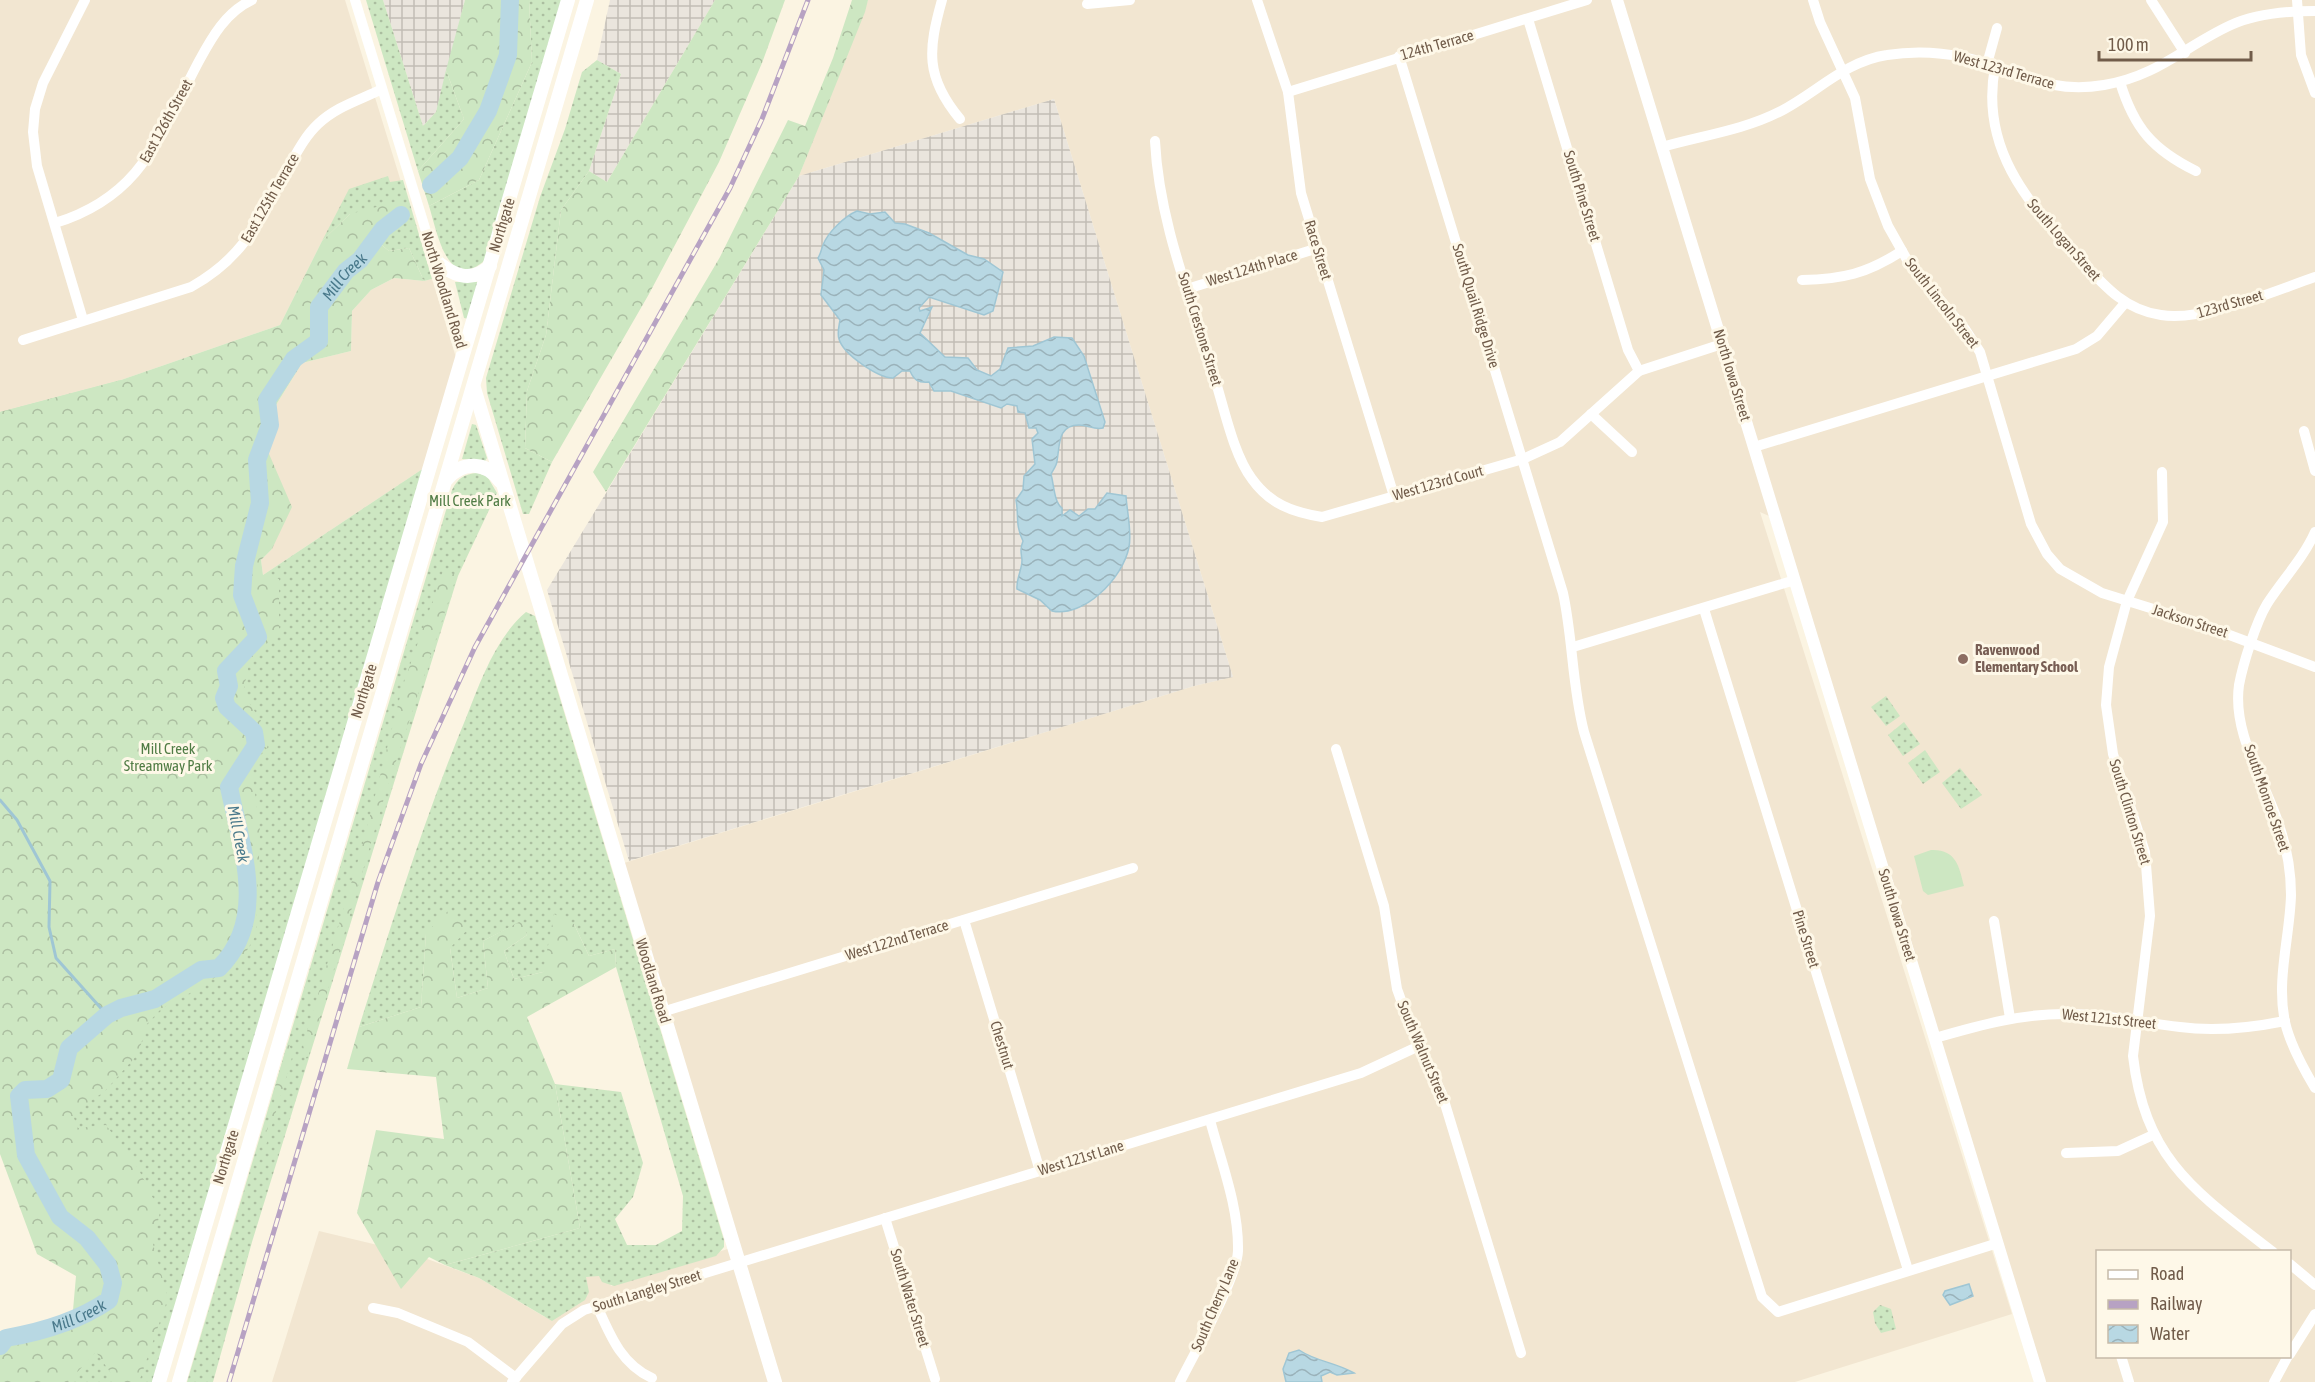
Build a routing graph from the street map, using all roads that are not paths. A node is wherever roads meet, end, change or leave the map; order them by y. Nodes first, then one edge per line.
1 (85, 0) edge
2 (252, 0) edge
3 (355, 0) edge
4 (568, 0) edge
5 (587, 0) edge
6 (942, 0) edge
7 (1130, 0) edge
8 (1257, 0) edge
9 (1587, 0) edge
10 (1617, 0) edge
11 (1813, 0) edge
12 (2151, 0) edge
13 (1087, 4) dead end
14 (2297, 5) edge
15 (2315, 11) edge
16 (1528, 19) junction
17 (1997, 28) dead end
18 (2185, 53) junction
19 (1399, 56) junction
20 (1991, 65) junction
21 (1844, 71) junction
22 (2120, 82) junction
23 (382, 89) junction
24 (1287, 92) junction
25 (2315, 93) edge
26 (960, 119) dead end
27 (1155, 141) dead end
28 (1662, 147) junction
29 (2196, 171) dead end
30 (55, 222) junction
31 (1318, 248) junction
32 (1902, 251) junction
33 (434, 259) junction
34 (490, 266) junction
35 (2315, 277) edge
36 (1802, 280) dead end
37 (1187, 289) junction
38 (2125, 303) junction
39 (83, 320) junction
40 (23, 340) dead end
41 (1722, 344) junction
42 (464, 355) junction
43 (1640, 371) junction
44 (1988, 375) junction
45 (474, 388) junction
46 (1591, 414) junction
47 (2304, 431) dead end
48 (1754, 447) junction
49 (1632, 452) dead end
50 (1523, 459) junction
51 (2315, 471) edge
52 (2162, 472) dead end
53 (447, 479) junction
54 (503, 486) junction
55 (1394, 496) junction
56 (1275, 504) joint
57 (2315, 532) edge
58 (532, 579) joint
59 (1795, 580) junction
60 (2127, 601) junction
61 (1704, 609) junction
62 (2252, 645) junction
63 (1573, 647) junction
64 (2315, 667) edge
65 (1336, 749) dead end
66 (1133, 868) dead end
67 (964, 920) junction
68 (1994, 921) dead end
69 (662, 1012) junction
70 (2010, 1018) junction
71 (2138, 1020) junction
72 (2285, 1021) junction
73 (1935, 1038) junction
74 (1419, 1046) junction
75 (2315, 1088) edge
76 (1210, 1120) junction
77 (2153, 1135) junction
78 (2066, 1153) dead end
79 (1040, 1171) junction
80 (885, 1218) junction
81 (1998, 1243) junction
82 (2272, 1250) edge
83 (739, 1263) junction
84 (2291, 1266) edge
85 (1908, 1270) junction
86 (2315, 1285) edge
87 (597, 1306) junction
88 (373, 1308) dead end
89 (2315, 1314) edge
90 (2291, 1352) edge
91 (1521, 1353) dead end
92 (2122, 1358) edge
93 (2287, 1358) edge
94 (652, 1378) dead end
95 (935, 1379) dead end
96 (514, 1380) edge
97 (159, 1382) edge
98 (179, 1382) edge
99 (776, 1382) edge
100 (1180, 1382) edge
101 (2040, 1382) edge
102 (2129, 1382) edge
103 (2274, 1382) edge

1 - 30 street
2 - 30 street, East 126th Street
3 - 23 street, North Woodland Road
4 - 34 main road, Northgate
5 - 45 main road, Northgate
6 - 26 street
7 - 13 street
8 - 24 street, Race Street
9 - 16 street, 124th Terrace
10 - 28 street, North Iowa Street
11 - 21 street, South Lincoln Street
12 - 18 street
14 - 15 street, West 123rd Terrace
14 - 18 street, West 123rd Terrace
14 - 25 street
16 - 19 street, 124th Terrace
16 - 43 street, South Pine Street
17 - 20 street, South Logan Street
18 - 22 street, West 123rd Terrace
19 - 24 street, 124th Terrace
19 - 50 street, South Quail Ridge Drive
20 - 21 street, West 123rd Terrace
20 - 22 street, West 123rd Terrace
20 - 38 street, South Logan Street
21 - 28 street, West 123rd Terrace
21 - 32 street, South Lincoln Street
22 - 29 street
23 - 33 street, North Woodland Road
23 - 39 street, East 125th Terrace
24 - 31 street, Race Street
27 - 37 street, South Crestone Street
28 - 41 street, North Iowa Street
30 - 39 street
31 - 37 street, West 124th Place
31 - 55 street, Race Street
32 - 36 street
32 - 44 street, South Lincoln Street
33 - 34 main road
33 - 42 street, North Woodland Road
34 - 42 main road, Northgate
35 - 38 street, 123rd Street
37 - 56 street, South Crestone Street
38 - 44 street
39 - 40 street, East 125th Terrace
41 - 43 street, West 123rd Court
41 - 48 street, North Iowa Street
42 - 45 main road, North Woodland Road
42 - 97 main road, Northgate
43 - 46 street, West 123rd Court
44 - 48 street
44 - 60 street, South Lincoln Street
45 - 53 main road, Northgate
45 - 54 main road, North Woodland Road
46 - 49 street
46 - 50 street, West 123rd Court
47 - 51 street
48 - 59 street, South Iowa Street
50 - 55 street, West 123rd Court
50 - 63 street, South Quail Ridge Drive
52 - 60 street, South Clinton Street
53 - 54 main road
53 - 98 main road, Northgate
54 - 58 main road, North Woodland Road
55 - 56 street, West 123rd Court
57 - 62 street, South Monroe Street
58 - 69 main road, Woodland Road
59 - 61 street
59 - 73 street, South Iowa Street
60 - 62 street, Jackson Street
60 - 71 street, South Clinton Street
61 - 63 street
61 - 85 street, Pine Street
62 - 64 street, Jackson Street
62 - 72 street, South Monroe Street
63 - 85 street, South Quail Ridge Drive
65 - 74 street, South Walnut Street
66 - 67 street, West 122nd Terrace
67 - 69 street, West 122nd Terrace
67 - 79 street, Chestnut
68 - 70 street
69 - 83 main road, Woodland Road
70 - 71 street, West 121st Street
70 - 73 street, West 121st Street
71 - 72 street, West 121st Street
71 - 77 street, South Clinton Street
72 - 75 street, South Monroe Street
73 - 81 street, South Iowa Street
74 - 76 street, West 121st Lane
74 - 91 street, South Walnut Street
76 - 79 street, West 121st Lane
76 - 100 street, South Cherry Lane
77 - 78 street
77 - 82 street, South Clinton Street
79 - 80 street, West 121st Lane
80 - 83 street, West 121st Lane
80 - 95 street, South Water Street
81 - 85 street
81 - 101 street, South Iowa Street
83 - 87 street, South Langley Street
83 - 99 main road, Woodland Road
84 - 86 street
87 - 94 street
87 - 96 street, South Langley Street
88 - 96 street
89 - 90 street
92 - 102 street
93 - 103 street

